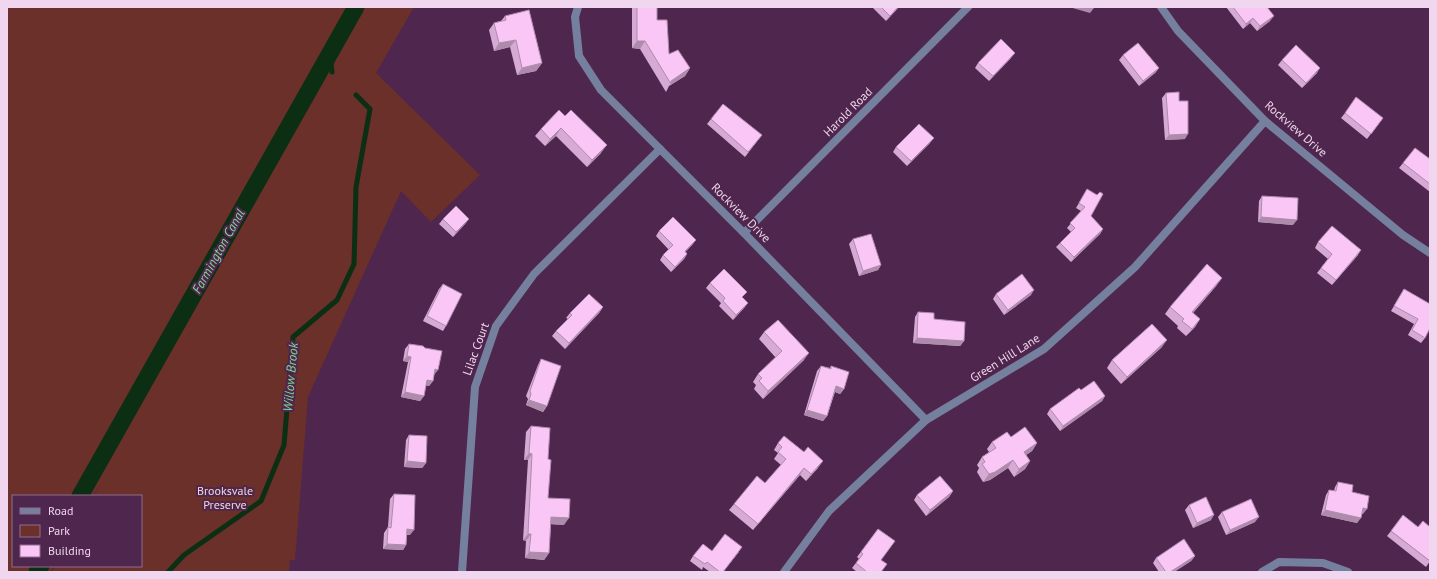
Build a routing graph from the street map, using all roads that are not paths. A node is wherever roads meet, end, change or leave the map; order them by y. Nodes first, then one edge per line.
1 (578, 7) edge
2 (968, 7) edge
3 (1161, 7) edge
4 (1265, 121) junction
5 (660, 149) junction
6 (744, 233) junction
7 (1430, 253) edge
8 (926, 420) junction
9 (462, 572) edge
10 (784, 572) edge
11 (1262, 572) edge
12 (1348, 572) edge

1 - 5 street, Rockview Drive
2 - 6 street, Harold Road
3 - 4 street, Rockview Drive
4 - 7 street, Rockview Drive
4 - 8 street, Green Hill Lane
5 - 6 street, Rockview Drive
5 - 9 street, Lilac Court
6 - 8 street, Rockview Drive
8 - 10 street, Green Hill Lane
11 - 12 street

